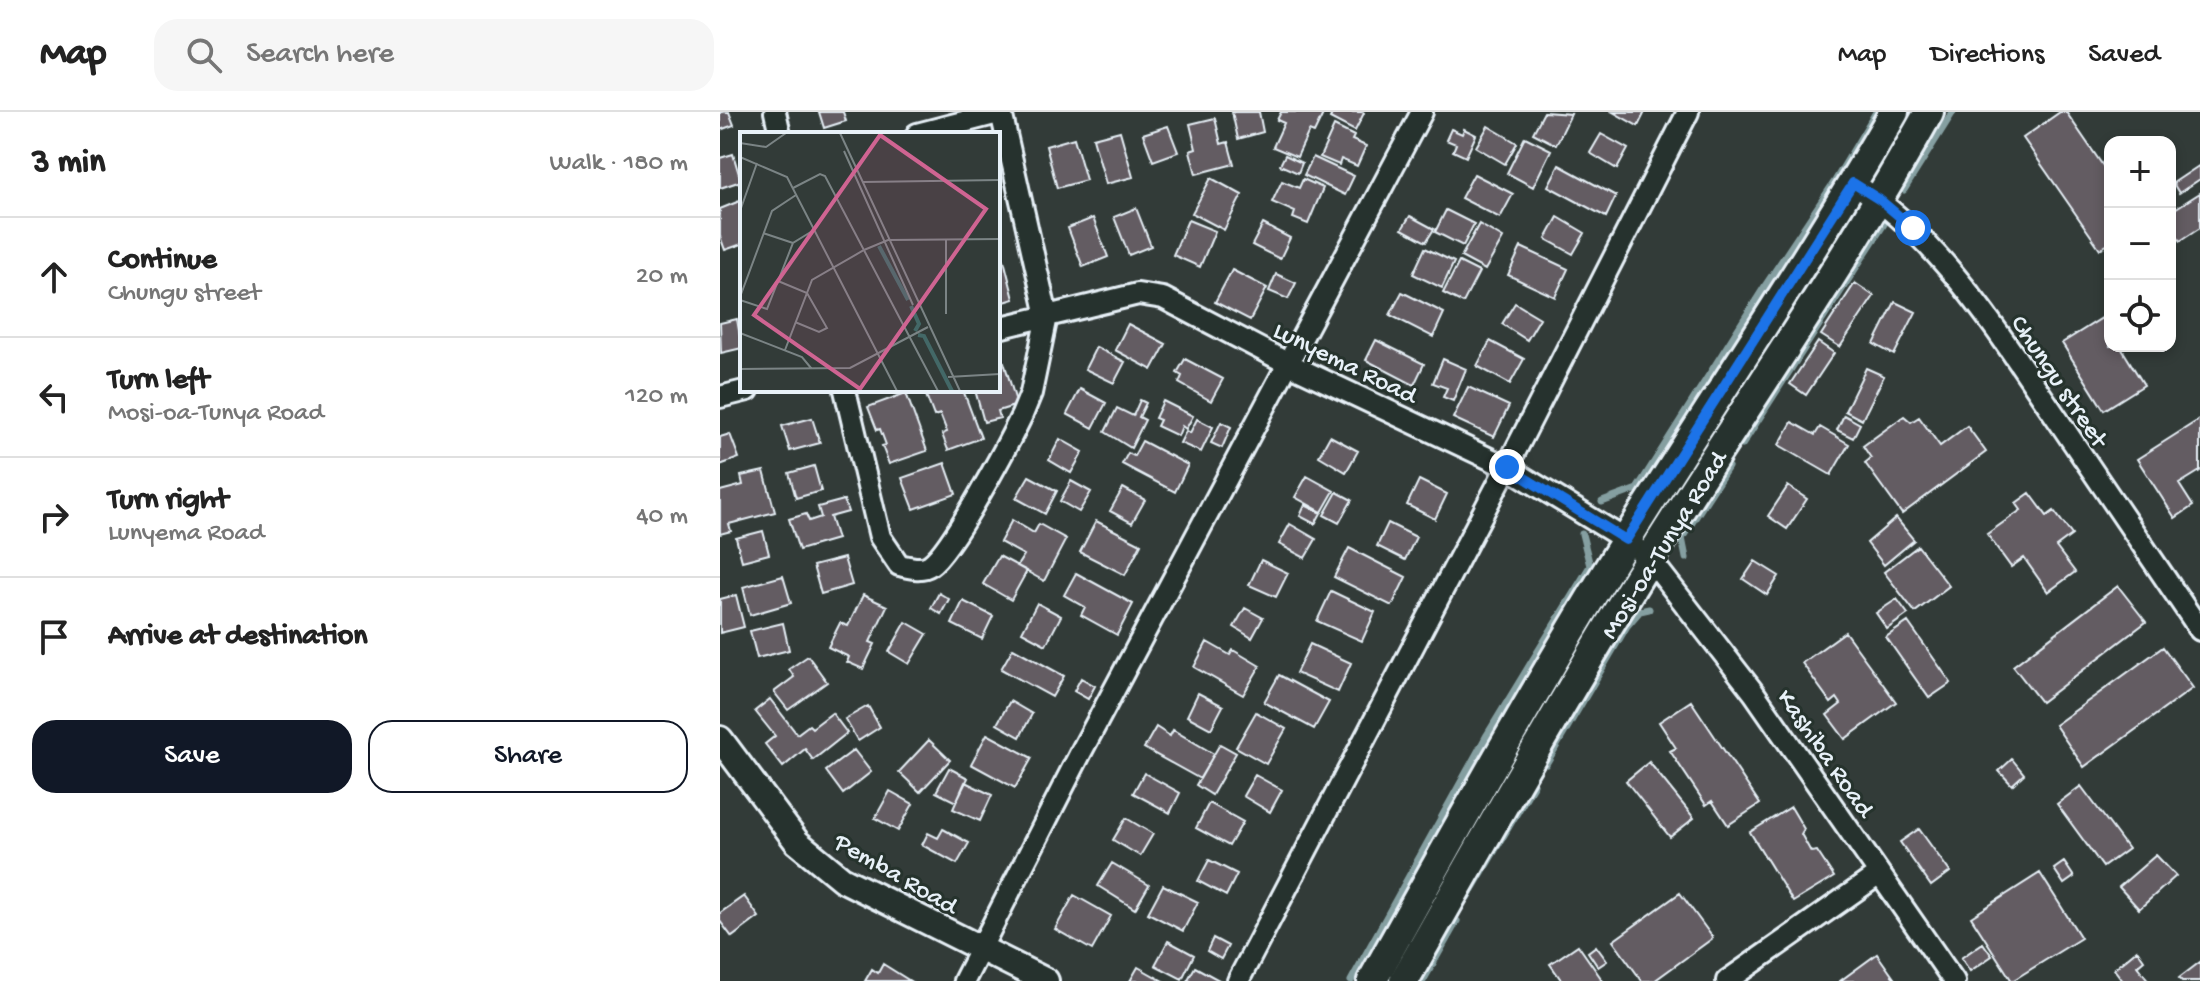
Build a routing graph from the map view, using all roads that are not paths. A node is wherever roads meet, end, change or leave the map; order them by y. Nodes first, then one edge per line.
1 (775, 112) edge
2 (1001, 112) edge
3 (1688, 112) edge
4 (1894, 112) edge
5 (1929, 112) edge
6 (1418, 113) edge
7 (780, 132) edge
8 (925, 132) edge
9 (1853, 183) junction
10 (1880, 200) junction
11 (1047, 316) junction
12 (1000, 328) edge
13 (1289, 364) junction
14 (740, 392) edge
15 (845, 392) edge
16 (720, 397) edge
17 (1507, 467) junction
18 (1626, 540) junction
19 (1650, 559) junction
20 (2200, 630) edge
21 (720, 739) edge
22 (1879, 874) junction
23 (980, 950) junction
24 (964, 981) edge
25 (1046, 981) edge
26 (1238, 981) edge
27 (1372, 981) edge
28 (1404, 981) edge
29 (1727, 981) edge
30 (1954, 981) edge

1 - 7 street
2 - 8 street
2 - 11 street
3 - 17 street
4 - 9 main road, Mosi-oa-Tunya Road
5 - 10 main road, Mosi-oa-Tunya Road
6 - 13 street
9 - 10 street, Chungu street
9 - 18 main road, Mosi-oa-Tunya Road
10 - 19 main road, Mosi-oa-Tunya Road
10 - 20 street, Chungu street
11 - 12 street, Lunyema Road
11 - 13 street, Lunyema Road
11 - 15 street
13 - 17 street, Lunyema Road
13 - 23 street
14 - 16 street
17 - 18 street, Lunyema Road
17 - 26 street
18 - 19 street, Lunyema Road
18 - 27 main road, Mosi-oa-Tunya Road
19 - 22 street, Kashiba Road
19 - 28 main road, Mosi-oa-Tunya Road
21 - 23 street, Pemba Road
22 - 29 street
22 - 30 street, Kashiba Road
23 - 24 street
23 - 25 street, Pemba Road

